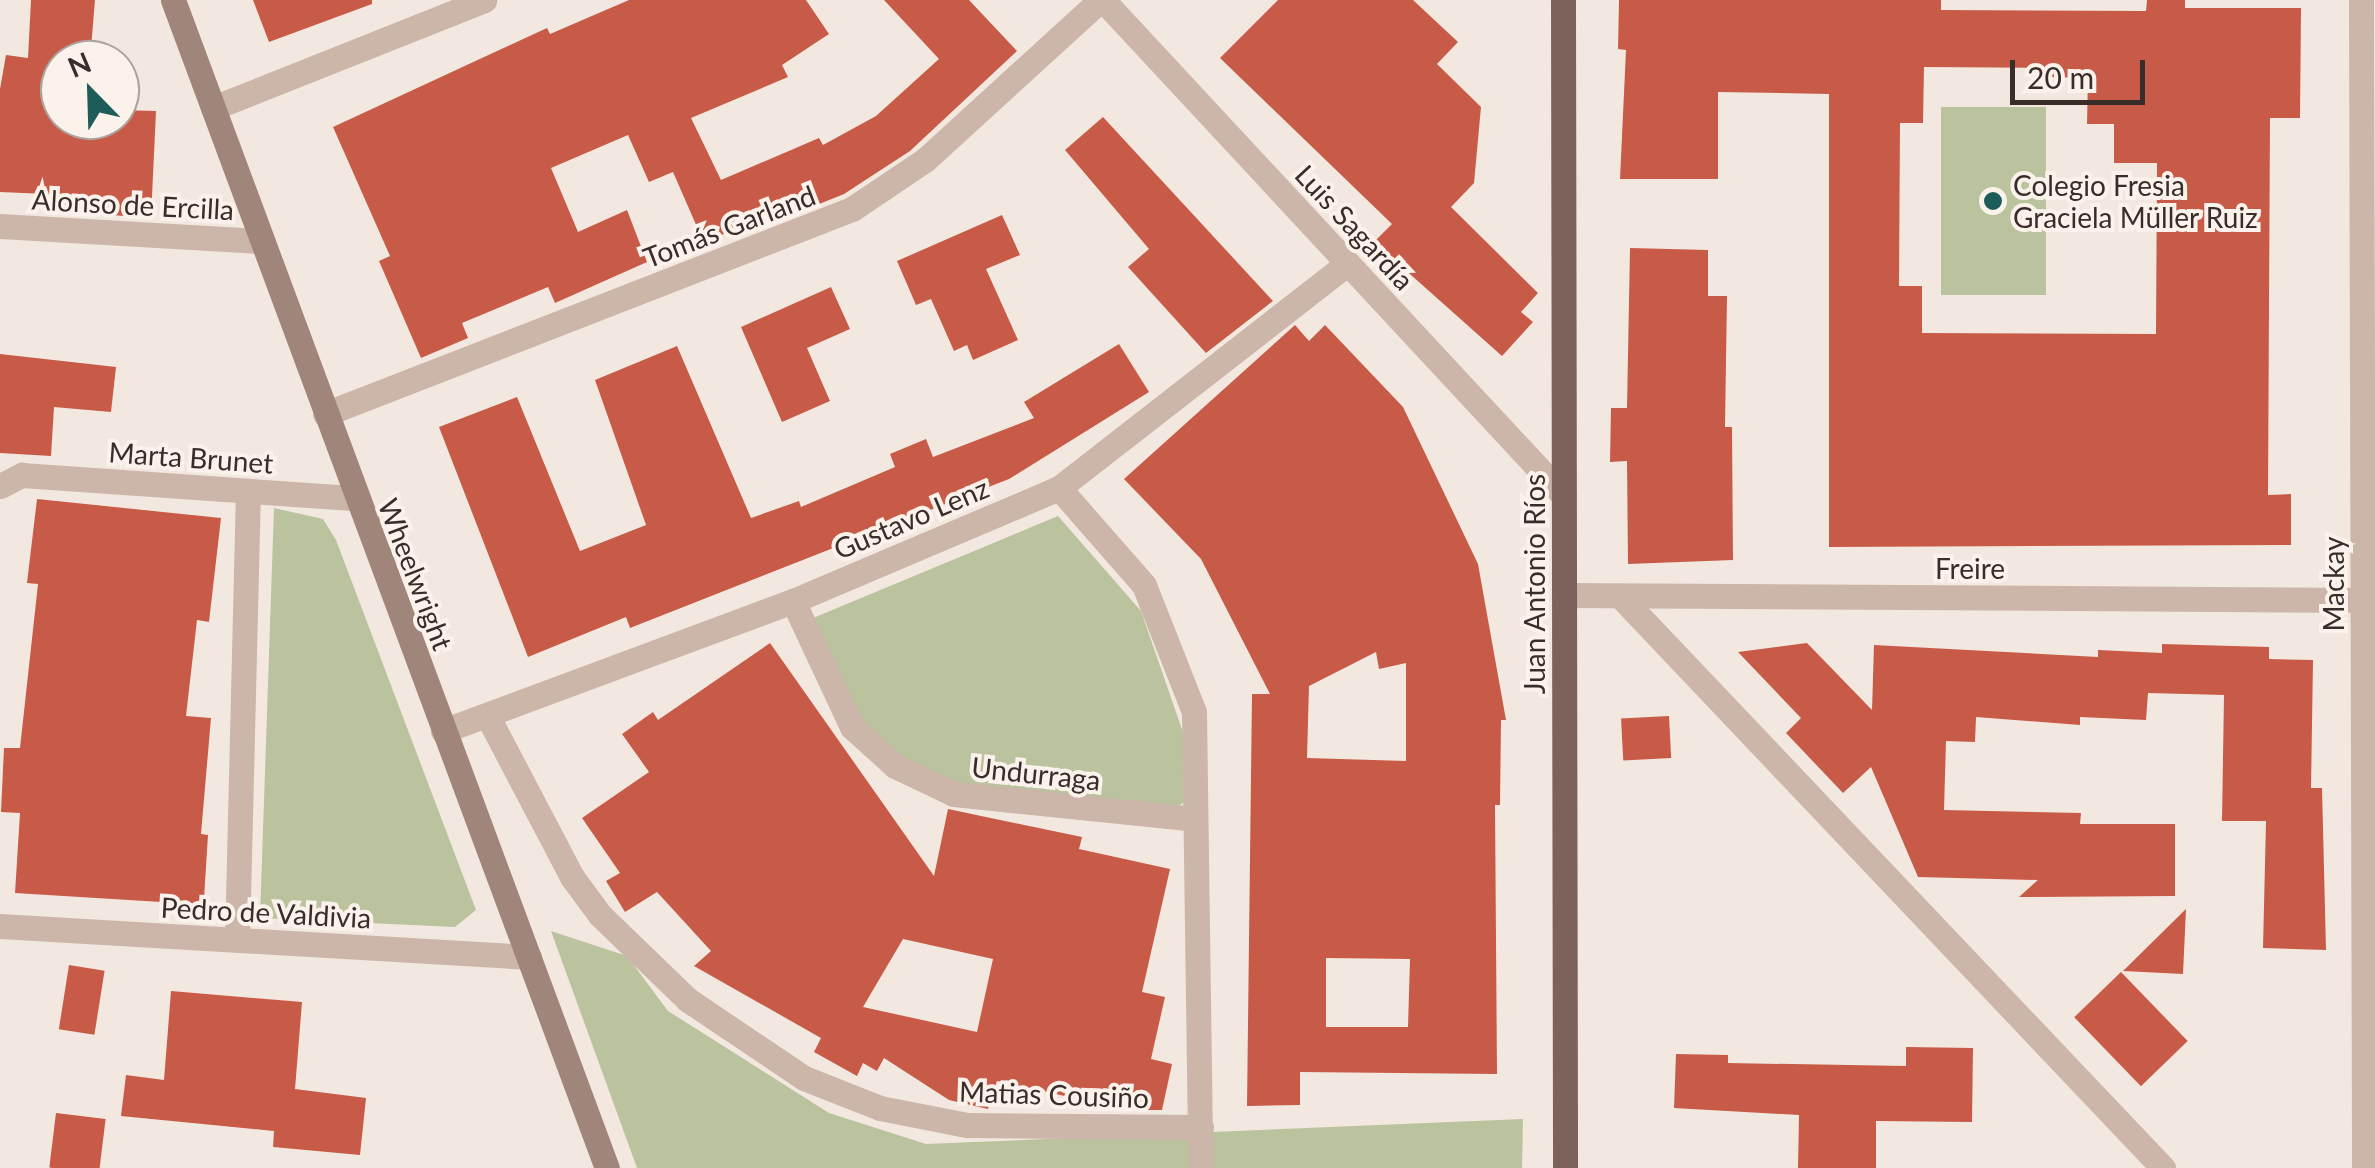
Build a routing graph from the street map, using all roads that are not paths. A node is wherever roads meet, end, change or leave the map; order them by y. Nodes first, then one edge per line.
1 (174, 0) edge
2 (484, 0) edge
3 (1101, 0) edge
4 (1563, 0) edge
5 (2361, 0) edge
6 (213, 108) junction
7 (0, 226) edge
8 (262, 241) junction
9 (1348, 263) junction
10 (325, 414) junction
11 (11, 480) edge
12 (1059, 488) junction
13 (248, 490) junction
14 (1564, 496) junction
15 (356, 498) junction
16 (1564, 595) junction
17 (1620, 596) junction
18 (2369, 600) edge
19 (792, 602) junction
20 (487, 715) junction
21 (443, 731) junction
22 (1196, 819) junction
23 (0, 926) edge
24 (237, 940) junction
25 (529, 957) junction
26 (1201, 1127) junction
27 (607, 1168) edge
28 (1200, 1168) edge
29 (1565, 1168) edge
30 (2164, 1168) edge
31 (2364, 1168) edge

1 - 6 main road, Wheelwright
2 - 6 street
3 - 9 street, Luis Sagardía
3 - 10 street, Tomás Garland
4 - 14 main road, Juan Antonio Ríos
5 - 18 street, Mackay
6 - 8 main road, Wheelwright
7 - 8 street, Alonso de Ercilla
8 - 10 main road, Wheelwright
9 - 12 street, Gustavo Lenz
9 - 14 street, Luis Sagardía
10 - 15 main road, Wheelwright
11 - 13 street, Marta Brunet
12 - 19 street, Gustavo Lenz
12 - 22 street
13 - 15 street, Marta Brunet
13 - 24 street
14 - 16 main road, Juan Antonio Ríos
15 - 21 main road, Wheelwright
16 - 17 street, Freire
16 - 29 main road, Juan Antonio Ríos
17 - 18 street, Freire
17 - 30 street
18 - 31 street, Mackay
19 - 20 street, Gustavo Lenz
19 - 22 street, Undurraga
20 - 21 street, Gustavo Lenz
20 - 26 street, Matias Cousiño
21 - 25 main road, Wheelwright
22 - 26 street
23 - 24 street, Pedro de Valdivia
24 - 25 street, Pedro de Valdivia
25 - 27 main road, Wheelwright
26 - 28 street

